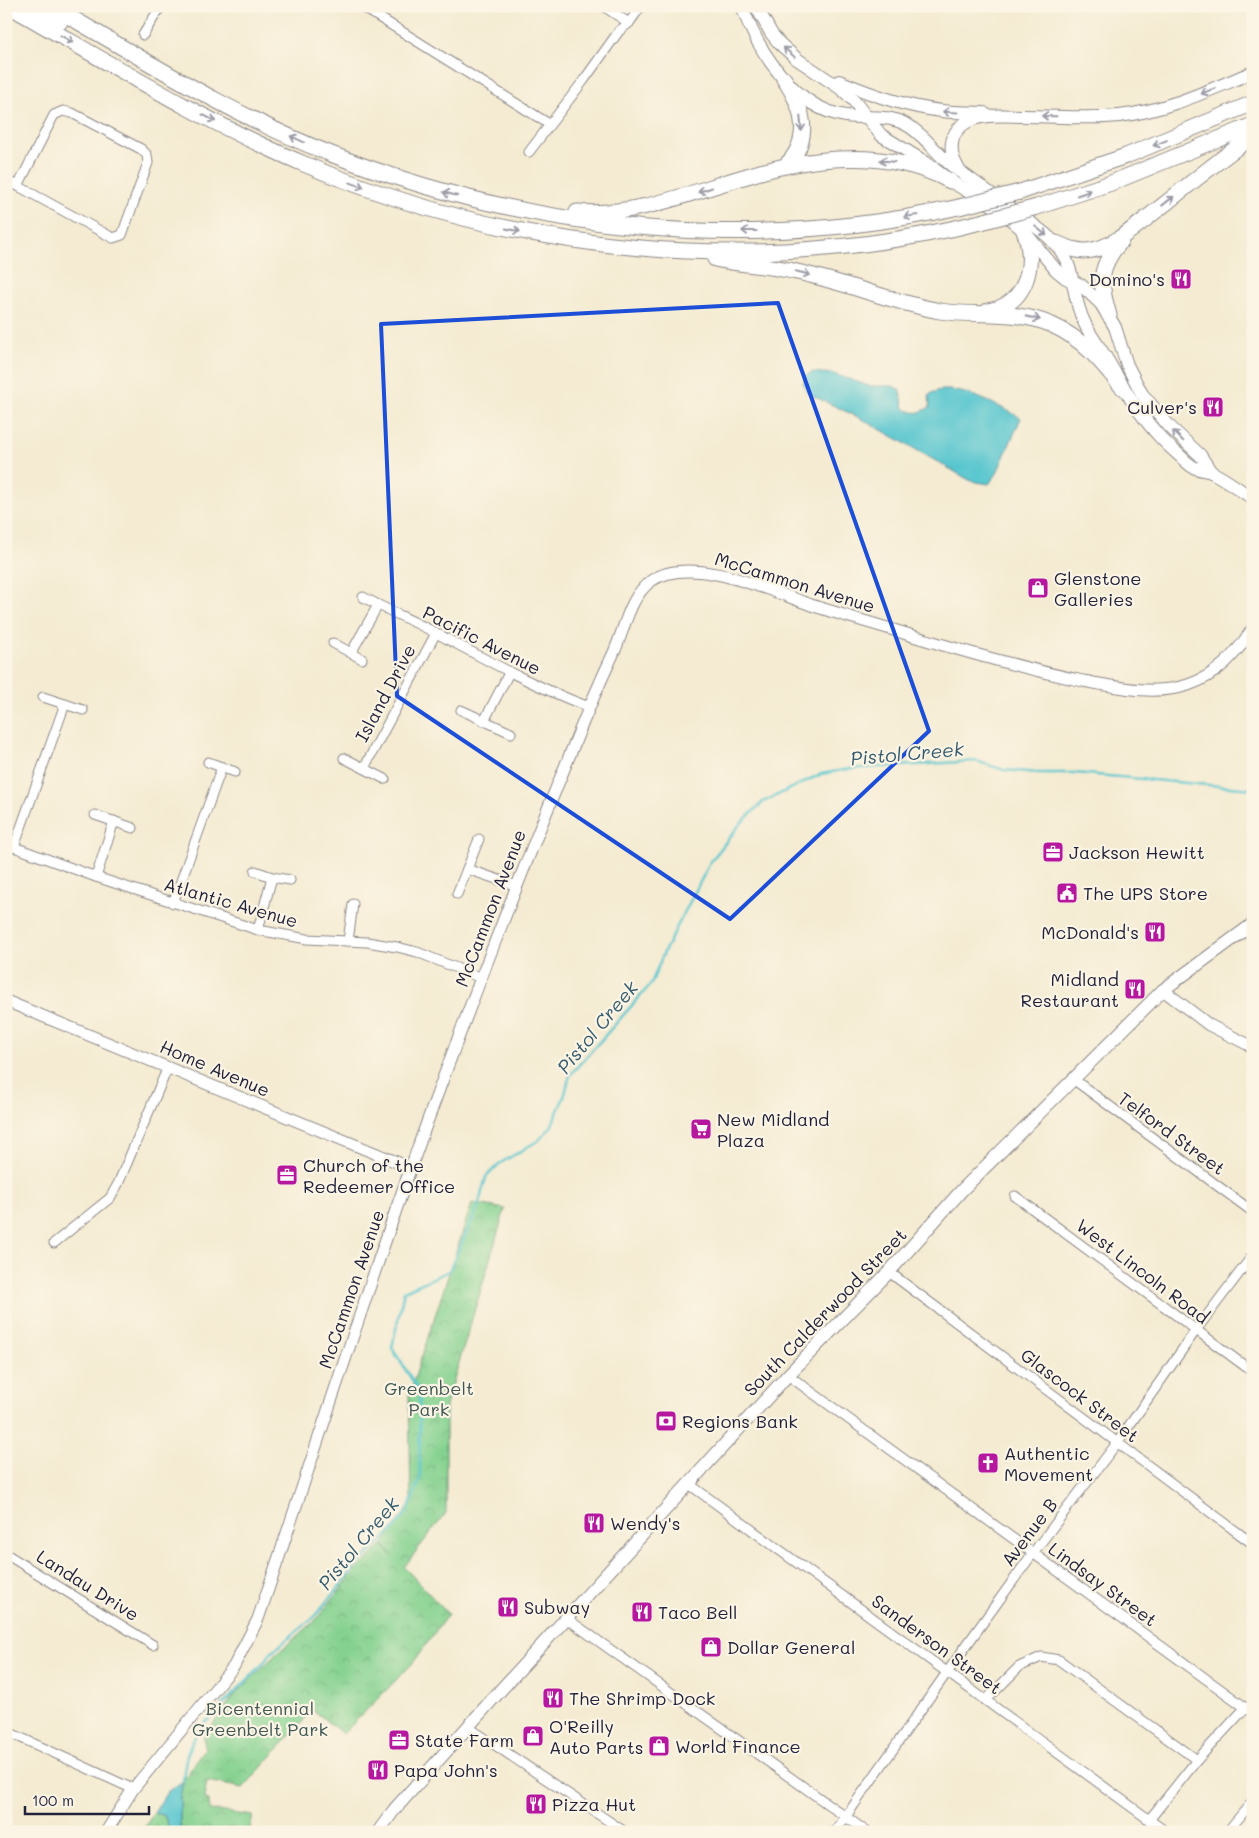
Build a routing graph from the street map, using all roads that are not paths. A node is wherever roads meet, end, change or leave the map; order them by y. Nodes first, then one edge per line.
1 (9, 6) edge
2 (30, 6) edge
3 (51, 6) edge
4 (161, 6) edge
5 (361, 6) edge
6 (603, 6) edge
7 (641, 6) edge
8 (742, 6) edge
9 (756, 6) edge
10 (629, 23) junction
11 (143, 35) dead end
12 (120, 45) junction
13 (817, 72) junction
14 (1253, 72) edge
15 (784, 79) junction
16 (1253, 103) edge
17 (867, 116) junction
18 (999, 116) junction
19 (549, 124) junction
20 (1253, 126) edge
21 (1253, 136) edge
22 (529, 152) dead end
23 (785, 166) junction
24 (955, 176) junction
25 (6, 180) edge
26 (18, 186) junction
27 (520, 211) junction
28 (1024, 231) junction
29 (1130, 231) junction
30 (1056, 243) junction
31 (686, 252) junction
32 (1074, 281) junction
33 (967, 313) junction
34 (1109, 315) junction
35 (1122, 387) junction
36 (1211, 472) junction
37 (1253, 498) edge
38 (362, 597) dead end
39 (378, 605) junction
40 (1253, 628) edge
41 (436, 633) junction
42 (333, 643) dead end
43 (351, 653) junction
44 (362, 659) dead end
45 (509, 673) junction
46 (43, 697) dead end
47 (65, 704) junction
48 (589, 707) junction
49 (83, 710) dead end
50 (461, 710) dead end
51 (484, 721) junction
52 (512, 733) dead end
53 (344, 758) dead end
54 (208, 762) dead end
55 (222, 767) junction
56 (364, 768) junction
57 (235, 772) dead end
58 (385, 779) dead end
59 (95, 815) dead end
60 (114, 822) junction
61 (132, 828) dead end
62 (479, 839) dead end
63 (10, 846) edge
64 (467, 869) junction
65 (255, 870) dead end
66 (96, 877) junction
67 (272, 877) junction
68 (290, 880) dead end
69 (517, 886) junction
70 (457, 894) dead end
71 (173, 904) junction
72 (353, 904) dead end
73 (1253, 924) edge
74 (258, 930) junction
75 (348, 941) junction
76 (481, 978) junction
77 (1163, 990) junction
78 (6, 1001) edge
79 (1253, 1047) edge
80 (168, 1068) junction
81 (1073, 1079) junction
82 (411, 1168) junction
83 (1015, 1196) dead end
84 (1253, 1212) edge
85 (54, 1243) dead end
86 (1253, 1255) edge
87 (889, 1272) junction
88 (1196, 1330) junction
89 (1253, 1372) edge
90 (788, 1375) junction
91 (1117, 1443) junction
92 (689, 1484) junction
93 (1253, 1544) edge
94 (1033, 1553) junction
95 (6, 1554) edge
96 (566, 1618) junction
97 (153, 1645) dead end
98 (948, 1671) junction
99 (986, 1700) junction
100 (1249, 1710) edge
101 (468, 1726) junction
102 (6, 1731) edge
103 (1197, 1760) junction
104 (133, 1789) junction
105 (1253, 1801) edge
106 (844, 1817) junction
107 (1150, 1820) junction
108 (106, 1832) edge
109 (378, 1832) edge
110 (625, 1832) edge
111 (835, 1832) edge
112 (867, 1832) edge
113 (1166, 1832) edge
114 (1227, 1832) edge

1 -> 31 highway
2 - 12 highway
3 - 12 highway
4 - 11 street
5 - 19 street
6 - 10 street
7 - 10 street
8 - 15 main road
13 -> 9 main road
10 - 19 street
27 -> 12 highway
13 - 17 main road
18 -> 13 main road
14 -> 18 main road
15 - 17 main road
15 -> 23 highway
16 -> 27 highway, bridge
17 - 24 main road
17 - 24 main road
18 - 24 main road
19 - 22 street
31 -> 20 highway, bridge
29 -> 21 highway
24 -> 23 highway
23 -> 27 highway
24 - 28 main road
24 -> 30 main road
25 - 26 street
26 - 26 street
28 - 32 main road
28 - 33 highway
29 - 30 highway
29 - 34 highway
30 - 32 main road
31 -> 33 highway
32 - 34 main road
32 - 35 main road
33 -> 35 highway
36 -> 34 main road
35 - 36 main road
36 - 37 main road
38 - 39 street, Pacific Avenue
39 - 41 street, Pacific Avenue
39 - 43 street
40 - 48 street, McCammon Avenue
41 - 45 street, Pacific Avenue
41 - 56 street, Island Drive
42 - 43 street
43 - 44 street
45 - 48 street, Pacific Avenue
45 - 51 street
46 - 47 street
47 - 49 street
47 - 63 street
48 - 69 street, McCammon Avenue
50 - 51 street
51 - 52 street
53 - 56 street, Island Drive
54 - 55 street
55 - 57 street
55 - 71 street
56 - 58 street, Island Drive
59 - 60 street
60 - 61 street
60 - 66 street
62 - 64 street
63 - 66 street, Atlantic Avenue
64 - 69 street
64 - 70 street
65 - 67 street
66 - 71 street, Atlantic Avenue
67 - 68 street
67 - 74 street
69 - 76 street, McCammon Avenue
71 - 74 street, Atlantic Avenue
72 - 75 street
73 - 77 main road, South Calderwood Street
74 - 75 street, Atlantic Avenue
75 - 76 street, Atlantic Avenue
76 - 82 street, McCammon Avenue
77 - 79 street
77 - 81 main road, South Calderwood Street
78 - 80 street, Home Avenue
80 - 82 street, Home Avenue
80 - 85 street
81 - 84 street, Telford Street
81 - 87 main road, South Calderwood Street
82 - 104 street, McCammon Avenue
83 - 88 street, West Lincoln Road
86 - 88 street, Avenue B
87 - 90 main road, South Calderwood Street
87 - 91 street, Glascock Street
88 - 89 street, West Lincoln Road
88 - 91 street, Avenue B
90 - 92 main road, South Calderwood Street
90 - 94 street, Lindsay Street
91 - 93 street, Glascock Street
91 - 94 street, Avenue B
92 - 96 main road, South Calderwood Street
92 - 98 street, Sanderson Street
94 - 98 street, Avenue B
94 - 100 street, Lindsay Street
95 - 97 street, Landau Drive
96 - 101 main road, South Calderwood Street
96 - 106 street
98 - 99 street, Sanderson Street
98 - 106 street, Avenue B
99 - 103 street
99 - 107 street, Sanderson Street
100 - 103 street
101 - 109 main road, South Calderwood Street
101 - 110 street
102 - 104 street
103 - 107 street
104 - 108 street, McCammon Avenue
105 - 114 street
106 - 111 street, Avenue B
106 - 112 street
107 - 113 street, Sanderson Street

